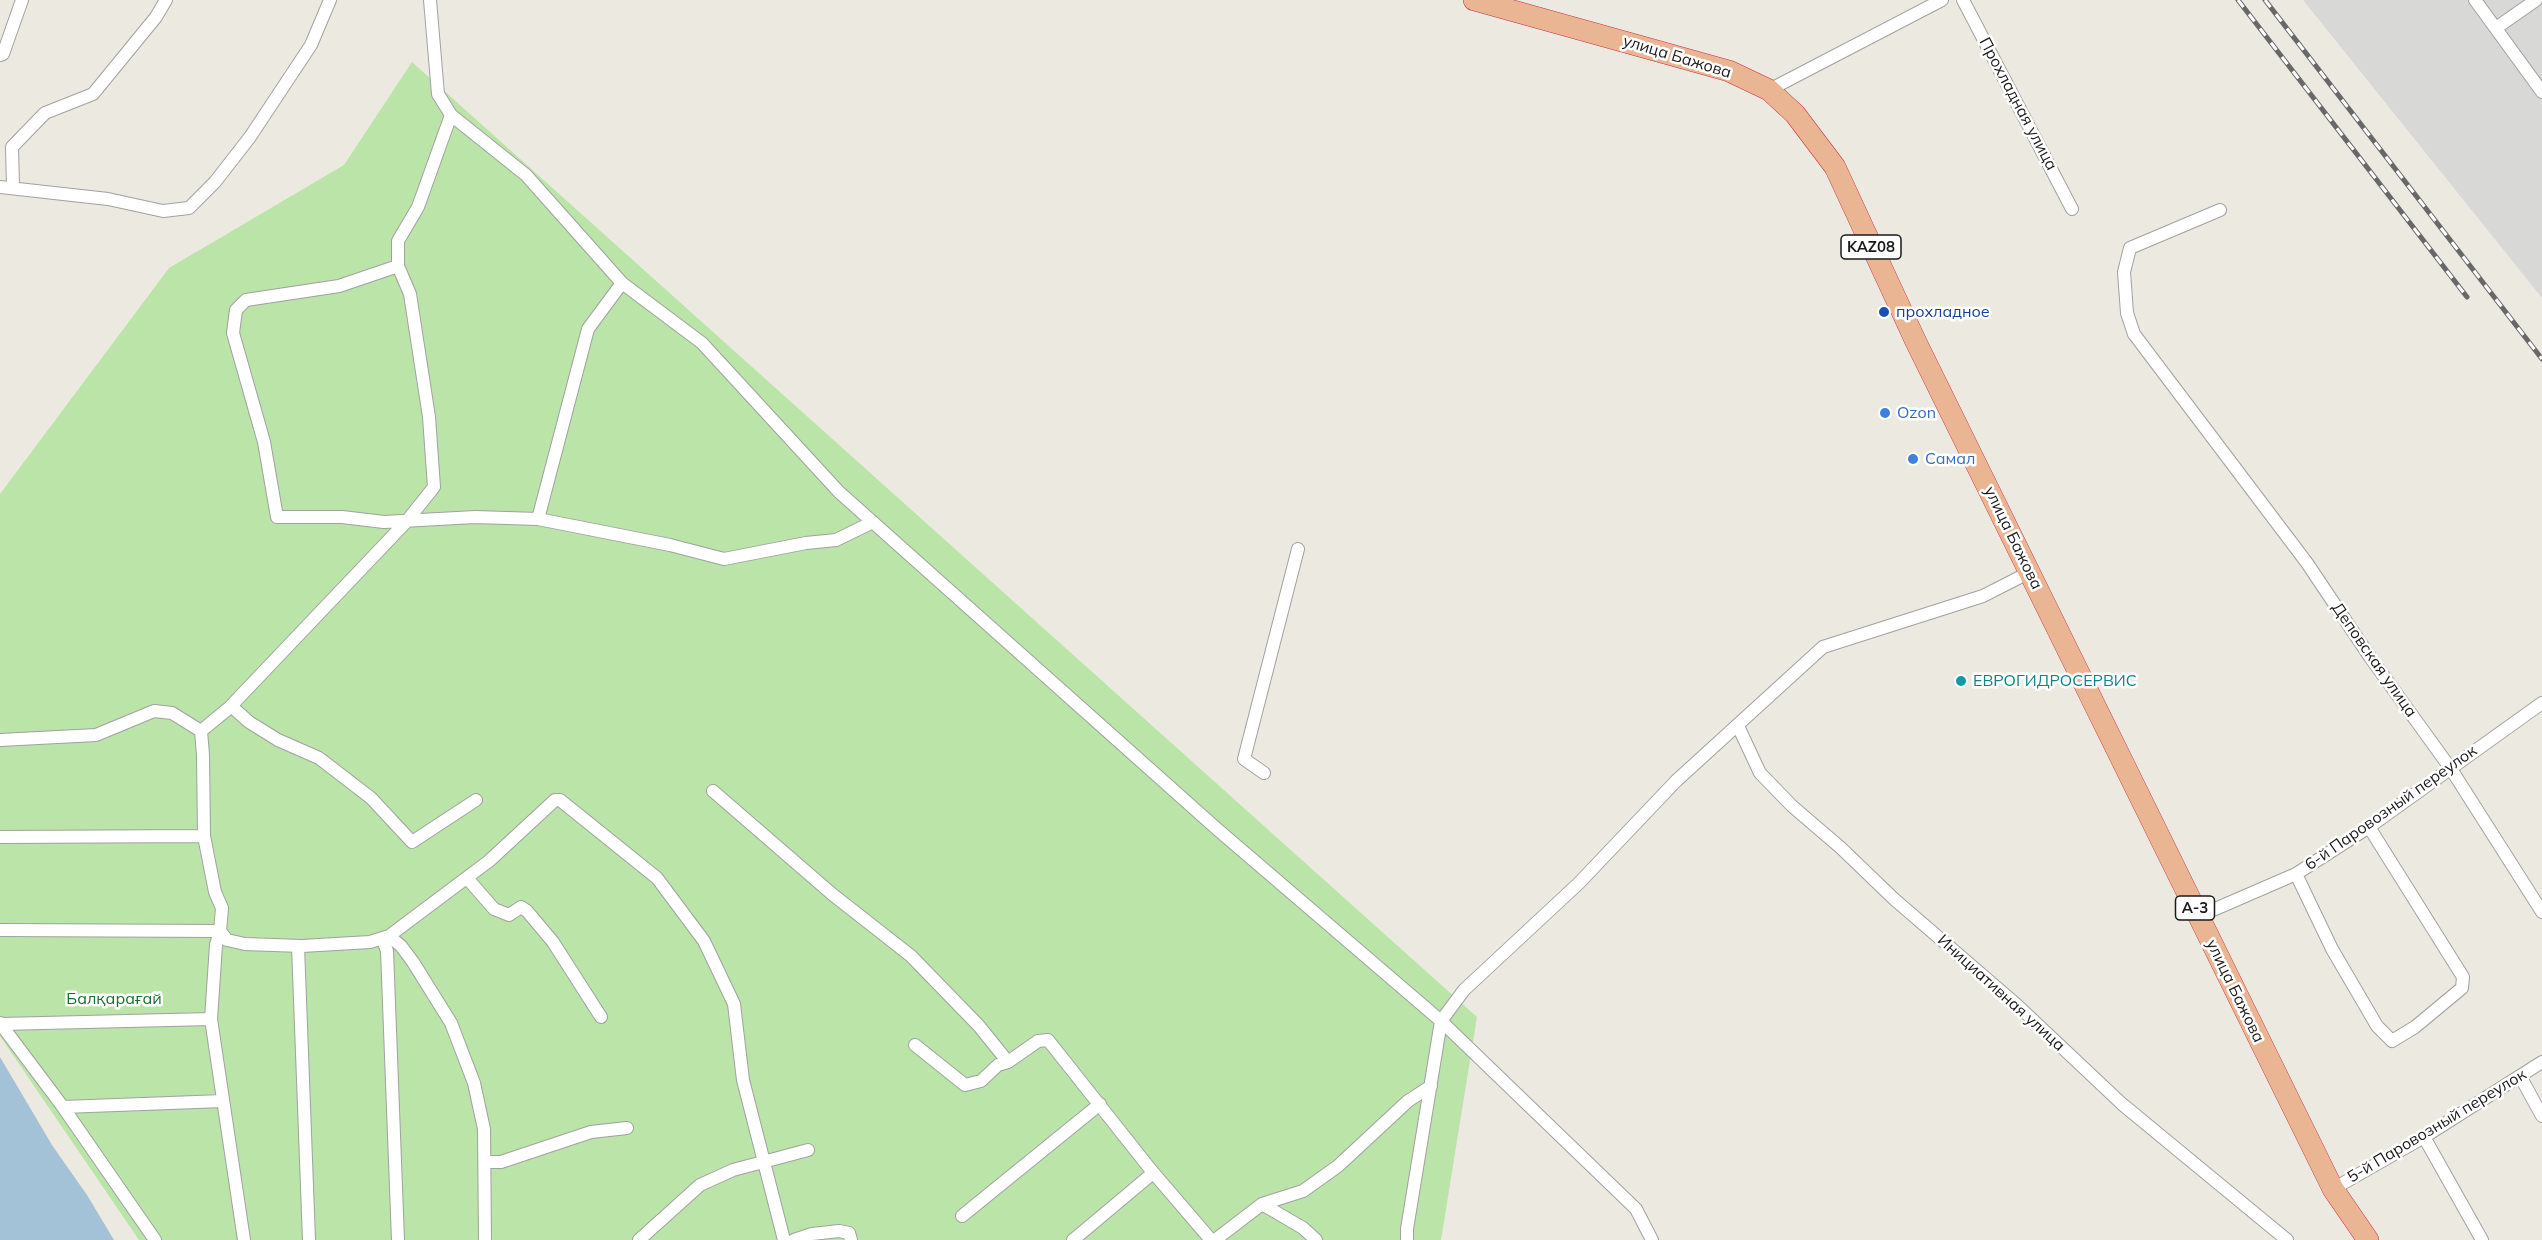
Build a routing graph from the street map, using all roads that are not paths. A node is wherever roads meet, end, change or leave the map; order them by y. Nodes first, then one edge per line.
1 (22, 0) edge
2 (166, 0) edge
3 (330, 0) edge
4 (430, 0) edge
5 (1474, 0) edge
6 (1942, 0) edge
7 (1963, 0) edge
8 (2475, 0) edge
9 (2536, 0) edge
10 (2496, 28) junction
11 (0, 56) edge
12 (1769, 90) junction
13 (2542, 92) edge
14 (451, 115) junction
15 (0, 187) edge
16 (13, 187) junction
17 (2073, 209) dead end
18 (2220, 210) dead end
19 (398, 266) junction
20 (621, 283) junction
21 (538, 519) junction
22 (406, 522) junction
23 (873, 522) junction
24 (1298, 549) dead end
25 (2030, 572) junction
26 (2542, 703) edge
27 (231, 706) junction
28 (1738, 726) junction
29 (201, 731) junction
30 (0, 740) edge
31 (2451, 769) junction
32 (1264, 773) dead end
33 (713, 791) dead end
34 (476, 800) dead end
35 (2369, 827) junction
36 (204, 836) junction
37 (0, 837) edge
38 (2296, 874) junction
39 (467, 878) junction
40 (2542, 912) edge
41 (2199, 916) junction
42 (0, 930) edge
43 (220, 931) junction
44 (386, 938) junction
45 (298, 946) junction
46 (601, 1017) dead end
47 (211, 1019) junction
48 (1441, 1021) junction
49 (0, 1023) edge
50 (915, 1045) dead end
51 (1008, 1062) junction
52 (2542, 1062) edge
53 (2520, 1076) junction
54 (1431, 1086) junction
55 (223, 1101) junction
56 (1100, 1104) junction
57 (63, 1107) junction
58 (2542, 1116) edge
59 (627, 1128) dead end
60 (2424, 1137) junction
61 (808, 1150) dead end
62 (765, 1160) junction
63 (486, 1162) junction
64 (1153, 1173) junction
65 (2333, 1190) junction
66 (1262, 1204) junction
67 (962, 1216) dead end
68 (155, 1240) edge
69 (244, 1240) edge
70 (309, 1240) edge
71 (399, 1240) edge
72 (485, 1240) edge
73 (639, 1240) edge
74 (784, 1240) edge
75 (794, 1240) edge
76 (851, 1240) edge
77 (1073, 1240) edge
78 (1211, 1240) edge
79 (1215, 1240) edge
80 (1316, 1240) edge
81 (1407, 1240) edge
82 (1652, 1240) edge
83 (2287, 1240) edge
84 (2368, 1240) edge
85 (2482, 1240) edge

1 - 11 street
2 - 16 street
3 - 16 street
4 - 14 street
5 - 12 highway, улица Бажова / KAZ08
6 - 12 street
7 - 17 street, Прохладная улица
8 - 10 street
9 - 10 street
10 - 13 street
12 - 25 highway, улица Бажова / KAZ08
14 - 19 street
14 - 20 street
15 - 16 street
18 - 31 street, Деповская улица
19 - 22 street
19 - 22 street
20 - 21 street
20 - 23 street
21 - 22 street
21 - 23 street
22 - 27 street
23 - 48 street
24 - 32 street
25 - 28 street
25 - 41 highway, улица Бажова / A-3
26 - 31 street, 6-й Паровозный переулок
27 - 29 street
27 - 34 street
28 - 48 street
28 - 83 street, Инициативная улица
29 - 30 street
29 - 36 street
31 - 35 street, 6-й Паровозный переулок
31 - 40 street, Деповская улица
33 - 51 street
35 - 38 street, 6-й Паровозный переулок
35 - 38 street
36 - 37 street
36 - 43 street
38 - 41 street, 6-й Паровозный переулок
39 - 44 street
39 - 46 street
39 - 62 street
41 - 65 highway, улица Бажова / A-3
42 - 43 street
43 - 45 street
43 - 47 street
44 - 45 street
44 - 63 street
44 - 71 street
45 - 70 street
47 - 49 street
47 - 55 street
48 - 54 street
48 - 82 street
49 - 57 street
50 - 51 street
51 - 56 street
52 - 53 street, 5-й Паровозный переулок
53 - 58 street
53 - 60 street, 5-й Паровозный переулок
54 - 66 street
54 - 81 street
55 - 57 street
55 - 69 street
56 - 64 street
56 - 67 street
57 - 68 street
59 - 63 street
60 - 65 street, 5-й Паровозный переулок
60 - 85 street
61 - 62 street
62 - 73 street
62 - 74 street
63 - 72 street
64 - 77 street
64 - 78 street
65 - 84 highway, улица Бажова / A-3
66 - 79 street
66 - 80 street
75 - 76 street

